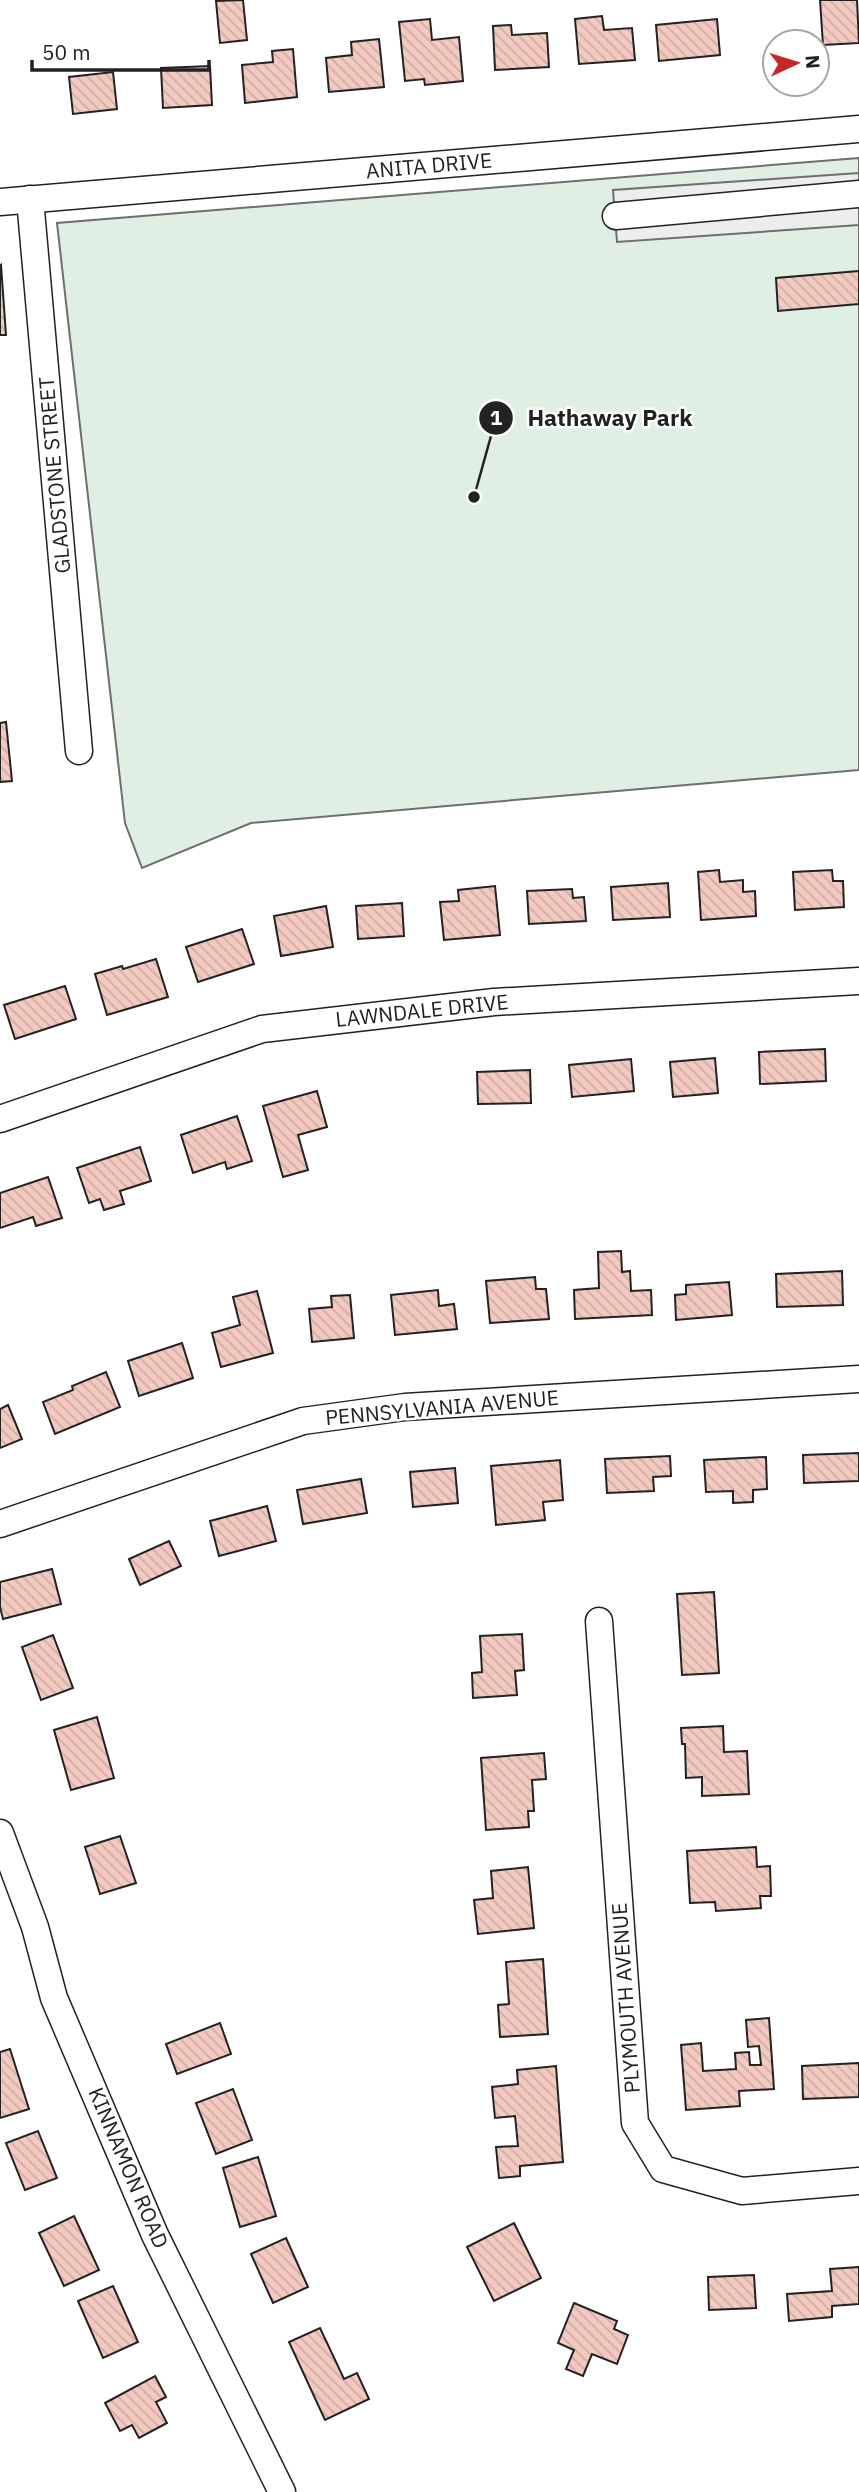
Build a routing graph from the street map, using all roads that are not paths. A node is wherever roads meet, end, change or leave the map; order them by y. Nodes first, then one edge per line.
1 (859, 130) edge
2 (859, 194) edge
3 (30, 199) junction
4 (0, 202) edge
5 (616, 216) dead end
6 (79, 751) dead end
7 (859, 981) edge
8 (0, 1119) edge
9 (859, 1379) edge
10 (0, 1524) edge
11 (599, 1621) dead end
12 (0, 1833) edge
13 (859, 2181) edge
14 (282, 2492) edge

1 - 3 street, ANITA DRIVE
2 - 5 street
3 - 4 street, ANITA DRIVE
3 - 6 street, GLADSTONE STREET
7 - 8 street, LAWNDALE DRIVE
9 - 10 street, PENNSYLVANIA AVENUE
11 - 13 street, PLYMOUTH AVENUE
12 - 14 street, KINNAMON ROAD

